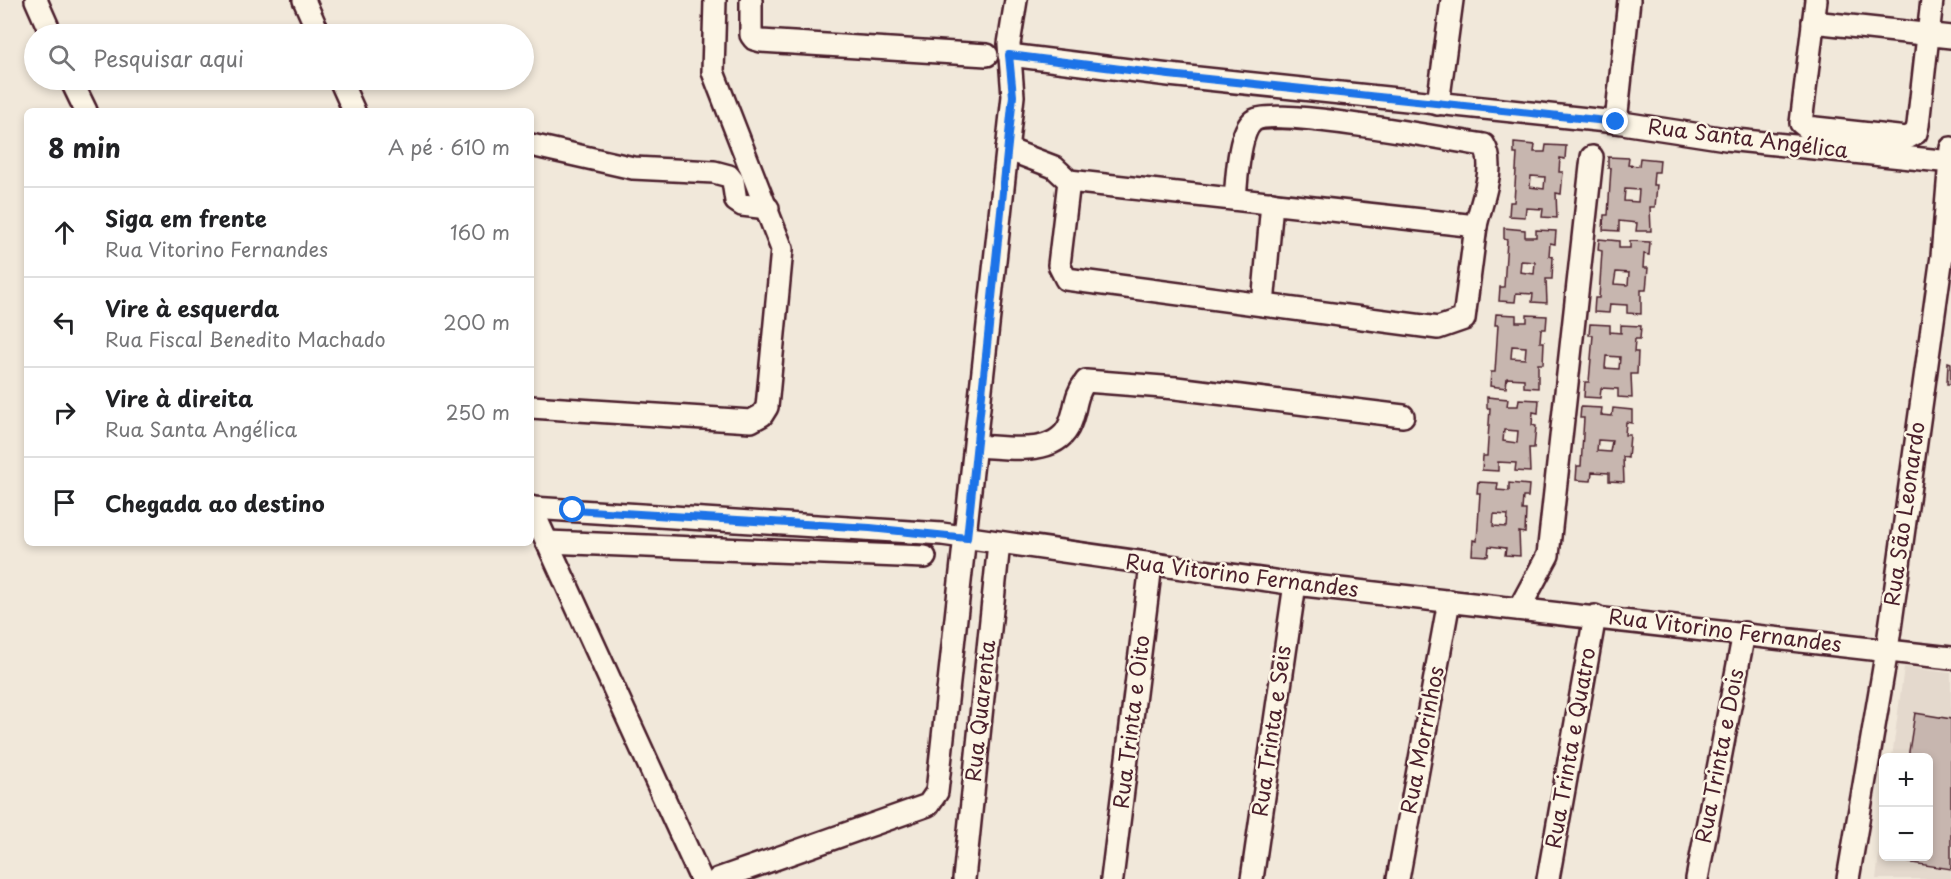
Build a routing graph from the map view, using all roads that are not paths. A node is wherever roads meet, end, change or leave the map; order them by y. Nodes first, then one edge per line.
1 (36, 0) edge
2 (304, 0) edge
3 (715, 0) edge
4 (751, 0) edge
5 (1017, 0) edge
6 (1452, 0) edge
7 (1629, 0) edge
8 (1816, 0) edge
9 (1932, 0) edge
10 (1813, 22) junction
11 (47, 24) edge
12 (315, 24) edge
13 (1928, 34) junction
14 (1951, 37) edge
15 (987, 55) dead end
16 (1009, 55) junction
17 (77, 90) edge
18 (345, 90) edge
19 (1438, 104) junction
20 (85, 108) edge
21 (353, 108) edge
22 (1616, 122) junction
23 (534, 146) edge
24 (1007, 149) junction
25 (1592, 158) dead end
26 (1950, 158) edge
27 (1070, 181) junction
28 (1235, 199) junction
29 (1272, 203) junction
30 (768, 208) junction
31 (1476, 226) junction
32 (1263, 305) junction
33 (534, 407) edge
34 (1402, 416) dead end
35 (976, 446) junction
36 (534, 508) edge
37 (534, 514) edge
38 (967, 538) junction
39 (547, 542) junction
40 (999, 543) junction
41 (925, 557) dead end
42 (1151, 565) junction
43 (1295, 584) junction
44 (1449, 601) junction
45 (1519, 609) junction
46 (1595, 616) junction
47 (1744, 633) junction
48 (1887, 650) junction
49 (1951, 657) edge
50 (701, 879) edge
51 (718, 879) edge
52 (964, 879) edge
53 (1112, 879) edge
54 (1252, 879) edge
55 (1398, 879) edge
56 (1548, 879) edge
57 (1697, 879) edge
58 (1848, 879) edge

1 - 11 street
2 - 12 street
3 - 30 street
4 - 15 street
5 - 16 street
6 - 19 street
7 - 22 street
8 - 10 street
9 - 13 street
10 - 13 street
10 - 13 street
13 - 14 street
16 - 19 street, Rua Santa Angélica
16 - 24 street
17 - 20 street
18 - 21 street
19 - 22 street, Rua Santa Angélica
22 - 26 street, Rua Santa Angélica
23 - 30 street
24 - 27 street
24 - 35 street
25 - 45 street
26 - 48 street, Rua São Leonardo
27 - 28 street
27 - 32 street
28 - 29 street
28 - 31 street
29 - 31 street
29 - 32 street
30 - 33 street
31 - 32 street
34 - 35 street
35 - 38 street
36 - 38 street, Rua Vitorino Fernandes
37 - 39 street
38 - 40 street, Rua Vitorino Fernandes
38 - 51 street
39 - 41 street
39 - 50 street
40 - 42 street, Rua Vitorino Fernandes
40 - 52 street, Rua Quarenta
42 - 43 street, Rua Vitorino Fernandes
42 - 53 street, Rua Trinta e Oito
43 - 44 street, Rua Vitorino Fernandes
43 - 54 street, Rua Trinta e Seis
44 - 45 street, Rua Vitorino Fernandes
44 - 55 street, Rua Morrinhos
45 - 46 street, Rua Vitorino Fernandes
46 - 47 street, Rua Vitorino Fernandes
46 - 56 street, Rua Trinta e Quatro
47 - 48 street, Rua Vitorino Fernandes
47 - 57 street, Rua Trinta e Dois
48 - 49 street, Rua Vitorino Fernandes
48 - 58 street, Rua São Leonardo

